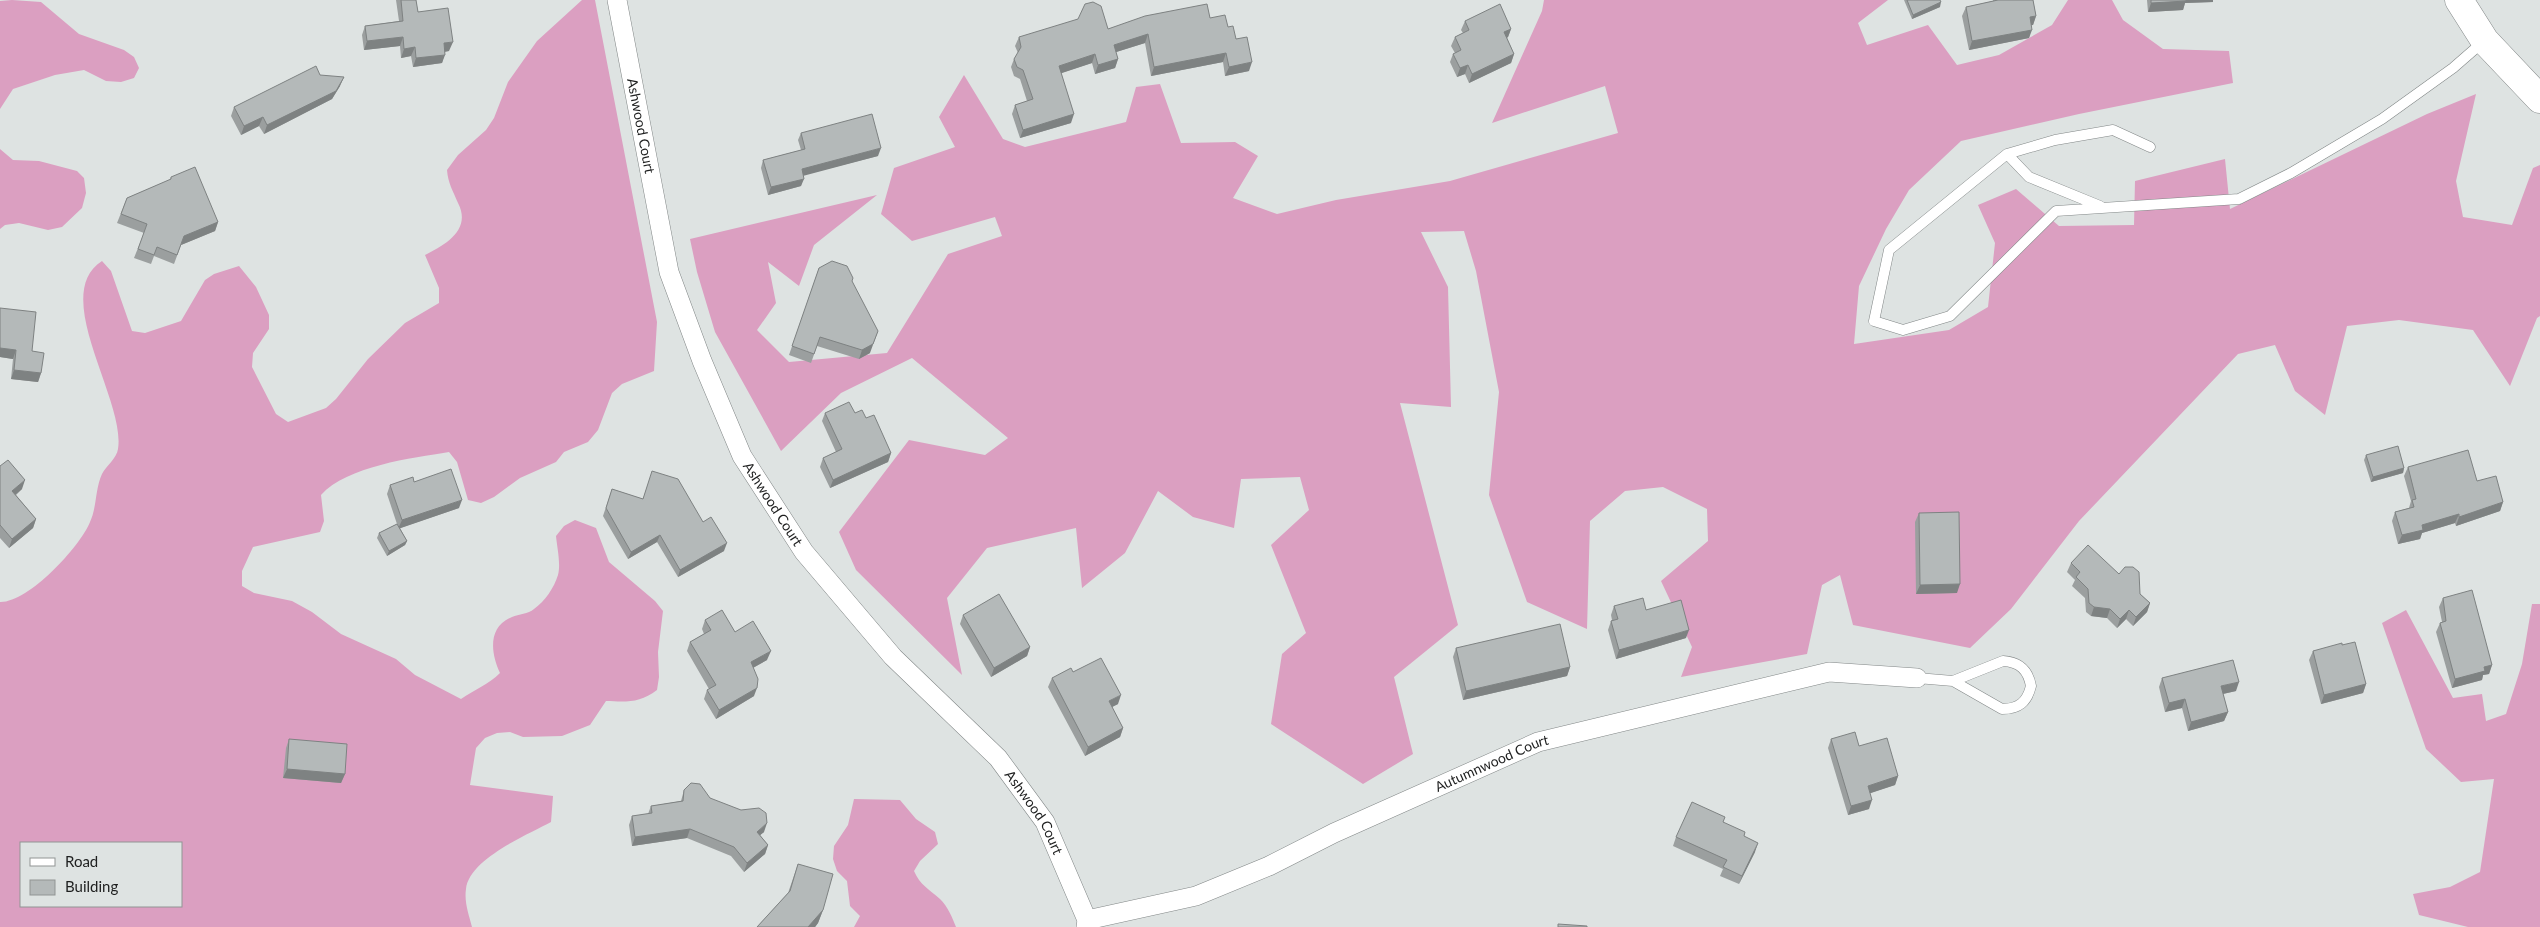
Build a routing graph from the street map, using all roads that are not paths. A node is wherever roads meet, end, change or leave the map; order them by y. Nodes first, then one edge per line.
1 (617, 0) edge
2 (2459, 0) edge
3 (2485, 40) junction
4 (2540, 100) edge
5 (2150, 147) dead end
6 (2007, 154) junction
7 (2104, 207) junction
8 (1917, 678) joint
9 (1953, 681) junction
10 (1086, 923) edge

1 - 10 street, Ashwood Court
2 - 3 street
3 - 4 street
3 - 7 lane
5 - 6 lane
6 - 7 lane
6 - 7 lane
8 - 9 lane
8 - 10 street, Autumnwood Court
9 - 9 lane

